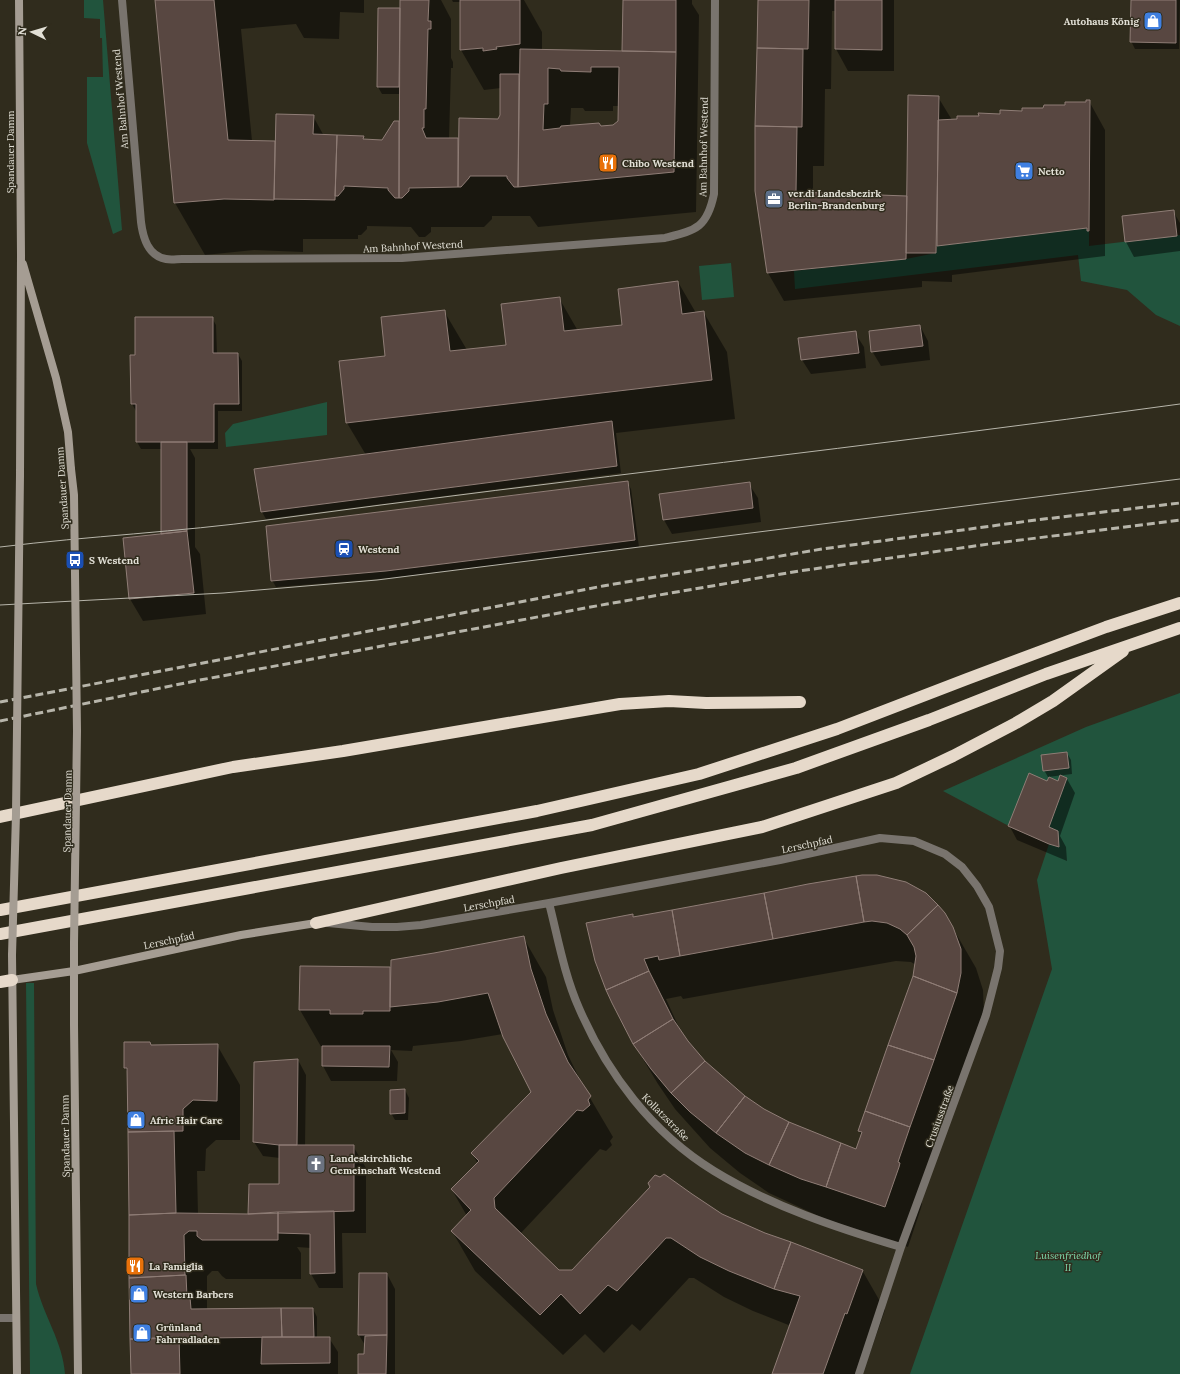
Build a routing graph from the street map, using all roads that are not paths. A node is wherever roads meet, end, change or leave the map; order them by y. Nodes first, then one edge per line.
1 (19, 0) edge
2 (122, 0) edge
3 (715, 0) edge
4 (20, 256) junction
5 (1180, 603) edge
6 (1180, 628) edge
7 (1136, 642) junction
8 (800, 702) dead end
9 (77, 801) junction
10 (16, 814) junction
11 (0, 817) edge
12 (962, 867) joint
13 (549, 903) junction
14 (0, 910) edge
15 (316, 923) junction
16 (0, 934) edge
17 (74, 970) junction
18 (6, 981) edge
19 (901, 1247) junction
20 (0, 1318) edge
21 (16, 1318) junction
22 (17, 1374) edge
23 (78, 1374) edge
24 (859, 1374) edge

1 - 4 main road, Spandauer Damm
2 - 3 street, Am Bahnhof Westend
4 - 9 main road, Spandauer Damm, bridge
4 - 10 main road, Spandauer Damm, bridge
5 - 14 highway
6 - 7 highway
7 - 15 highway
7 - 16 highway
8 - 9 highway
9 - 10 highway
9 - 17 main road, Spandauer Damm, bridge
10 - 11 highway
10 - 18 main road, Spandauer Damm, bridge
12 - 13 street, Lerschpfad
12 - 19 street, Crusiusstraße
13 - 15 street, Lerschpfad
13 - 19 street, Kollatzstraße
15 - 17 main road, Lerschpfad
17 - 18 main road, Lerschpfad
17 - 23 main road, Spandauer Damm
18 - 21 main road, Spandauer Damm
19 - 24 street, Crusiusstraße
20 - 21 street
21 - 22 main road, Spandauer Damm

